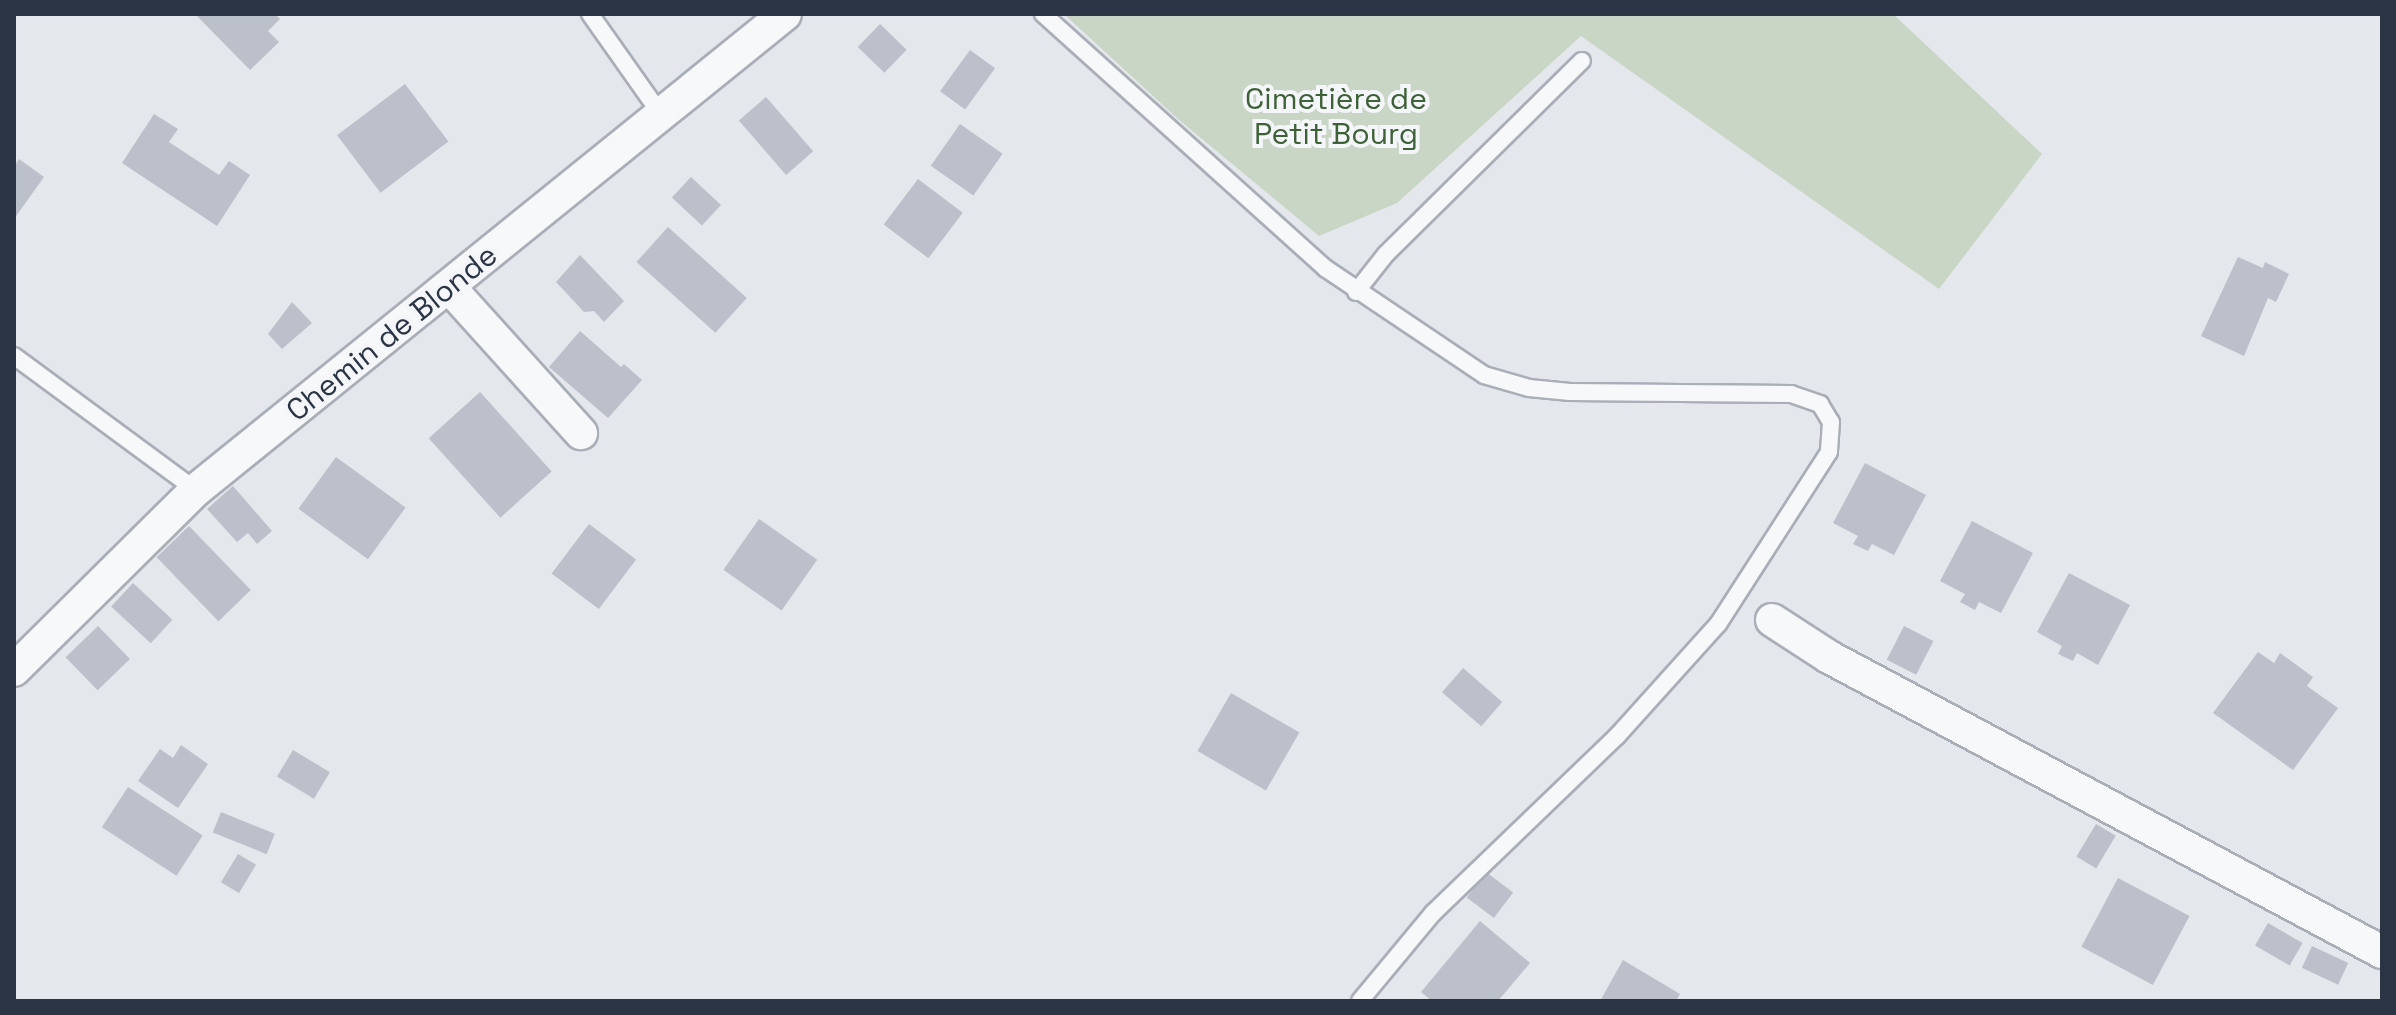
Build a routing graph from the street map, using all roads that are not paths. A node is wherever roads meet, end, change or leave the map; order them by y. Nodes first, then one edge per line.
1 (590, 14) edge
2 (785, 14) edge
3 (1043, 14) edge
4 (1582, 61) dead end
5 (662, 116) junction
6 (449, 287) junction
7 (1356, 292) junction
8 (14, 356) edge
9 (581, 433) dead end
10 (196, 490) junction
11 (1772, 620) dead end
12 (14, 670) edge
13 (2382, 952) edge
14 (1360, 1001) edge

1 - 5 lane
2 - 5 street, Chemin de Blonde
3 - 7 lane
4 - 7 lane
5 - 6 street, Chemin de Blonde
6 - 9 street
6 - 10 street, Chemin de Blonde
7 - 14 lane
8 - 10 lane
10 - 12 street, Chemin de Blonde
11 - 13 street

